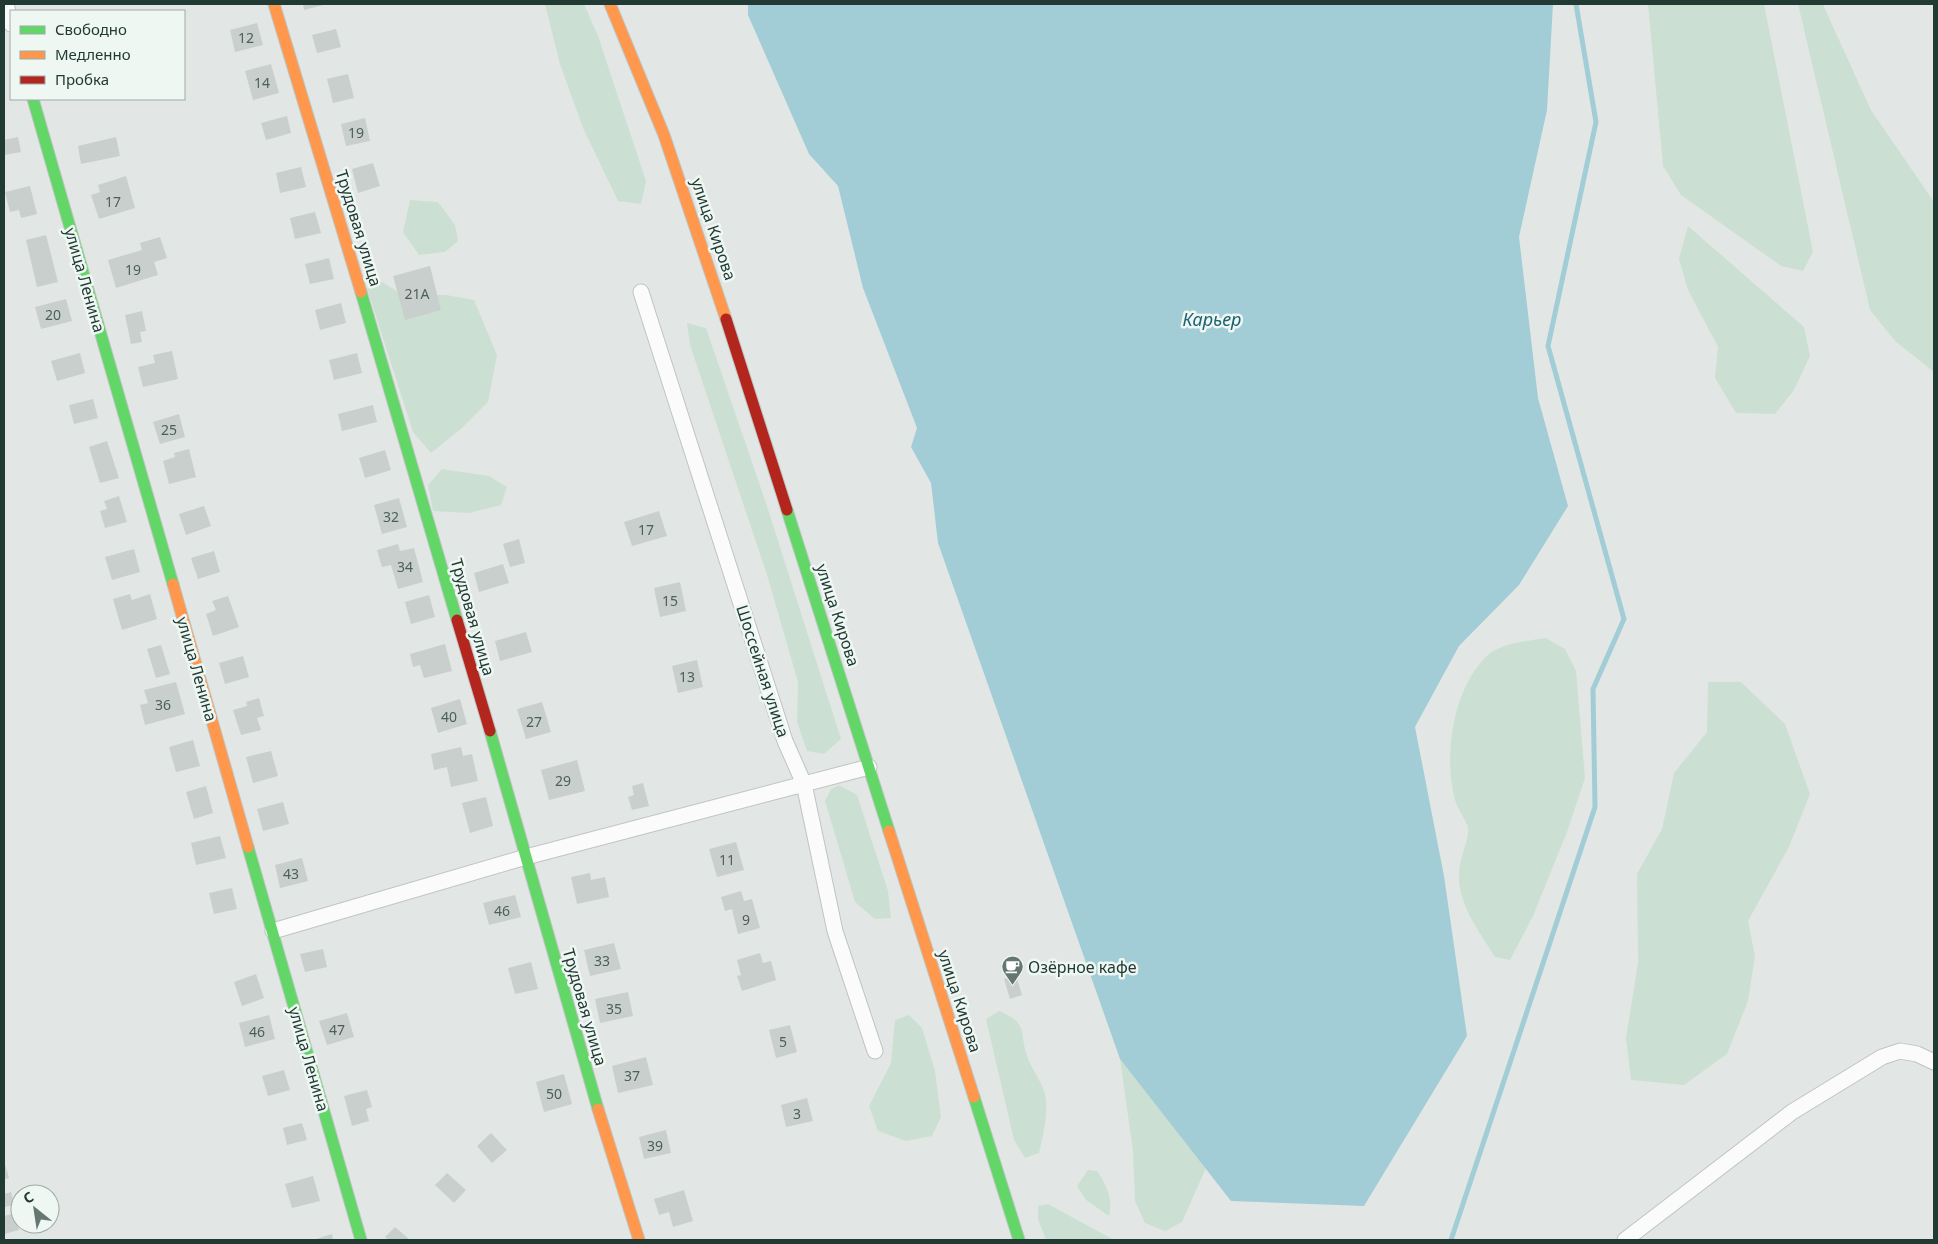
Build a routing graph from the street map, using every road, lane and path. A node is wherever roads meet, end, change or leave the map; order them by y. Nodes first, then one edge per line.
1 (6, 4) edge
2 (274, 4) edge
3 (610, 4) edge
4 (10, 20) edge
5 (33, 100) edge
6 (641, 292) dead end
7 (869, 766) junction
8 (804, 784) junction
9 (526, 857) junction
10 (273, 931) junction
11 (875, 1051) dead end
12 (1934, 1062) edge
13 (361, 1240) edge
14 (639, 1240) edge
15 (1019, 1240) edge
16 (1625, 1240) edge

1 - 4 street
2 - 9 street, Трудовая улица
3 - 7 street, улица Кирова
5 - 10 street, улица Ленина
6 - 8 street, Шоссейная улица
7 - 8 street
7 - 15 street, улица Кирова
8 - 9 street
8 - 11 street, Шоссейная улица
9 - 10 street
9 - 14 street, Трудовая улица
10 - 13 street, улица Ленина
12 - 16 street

